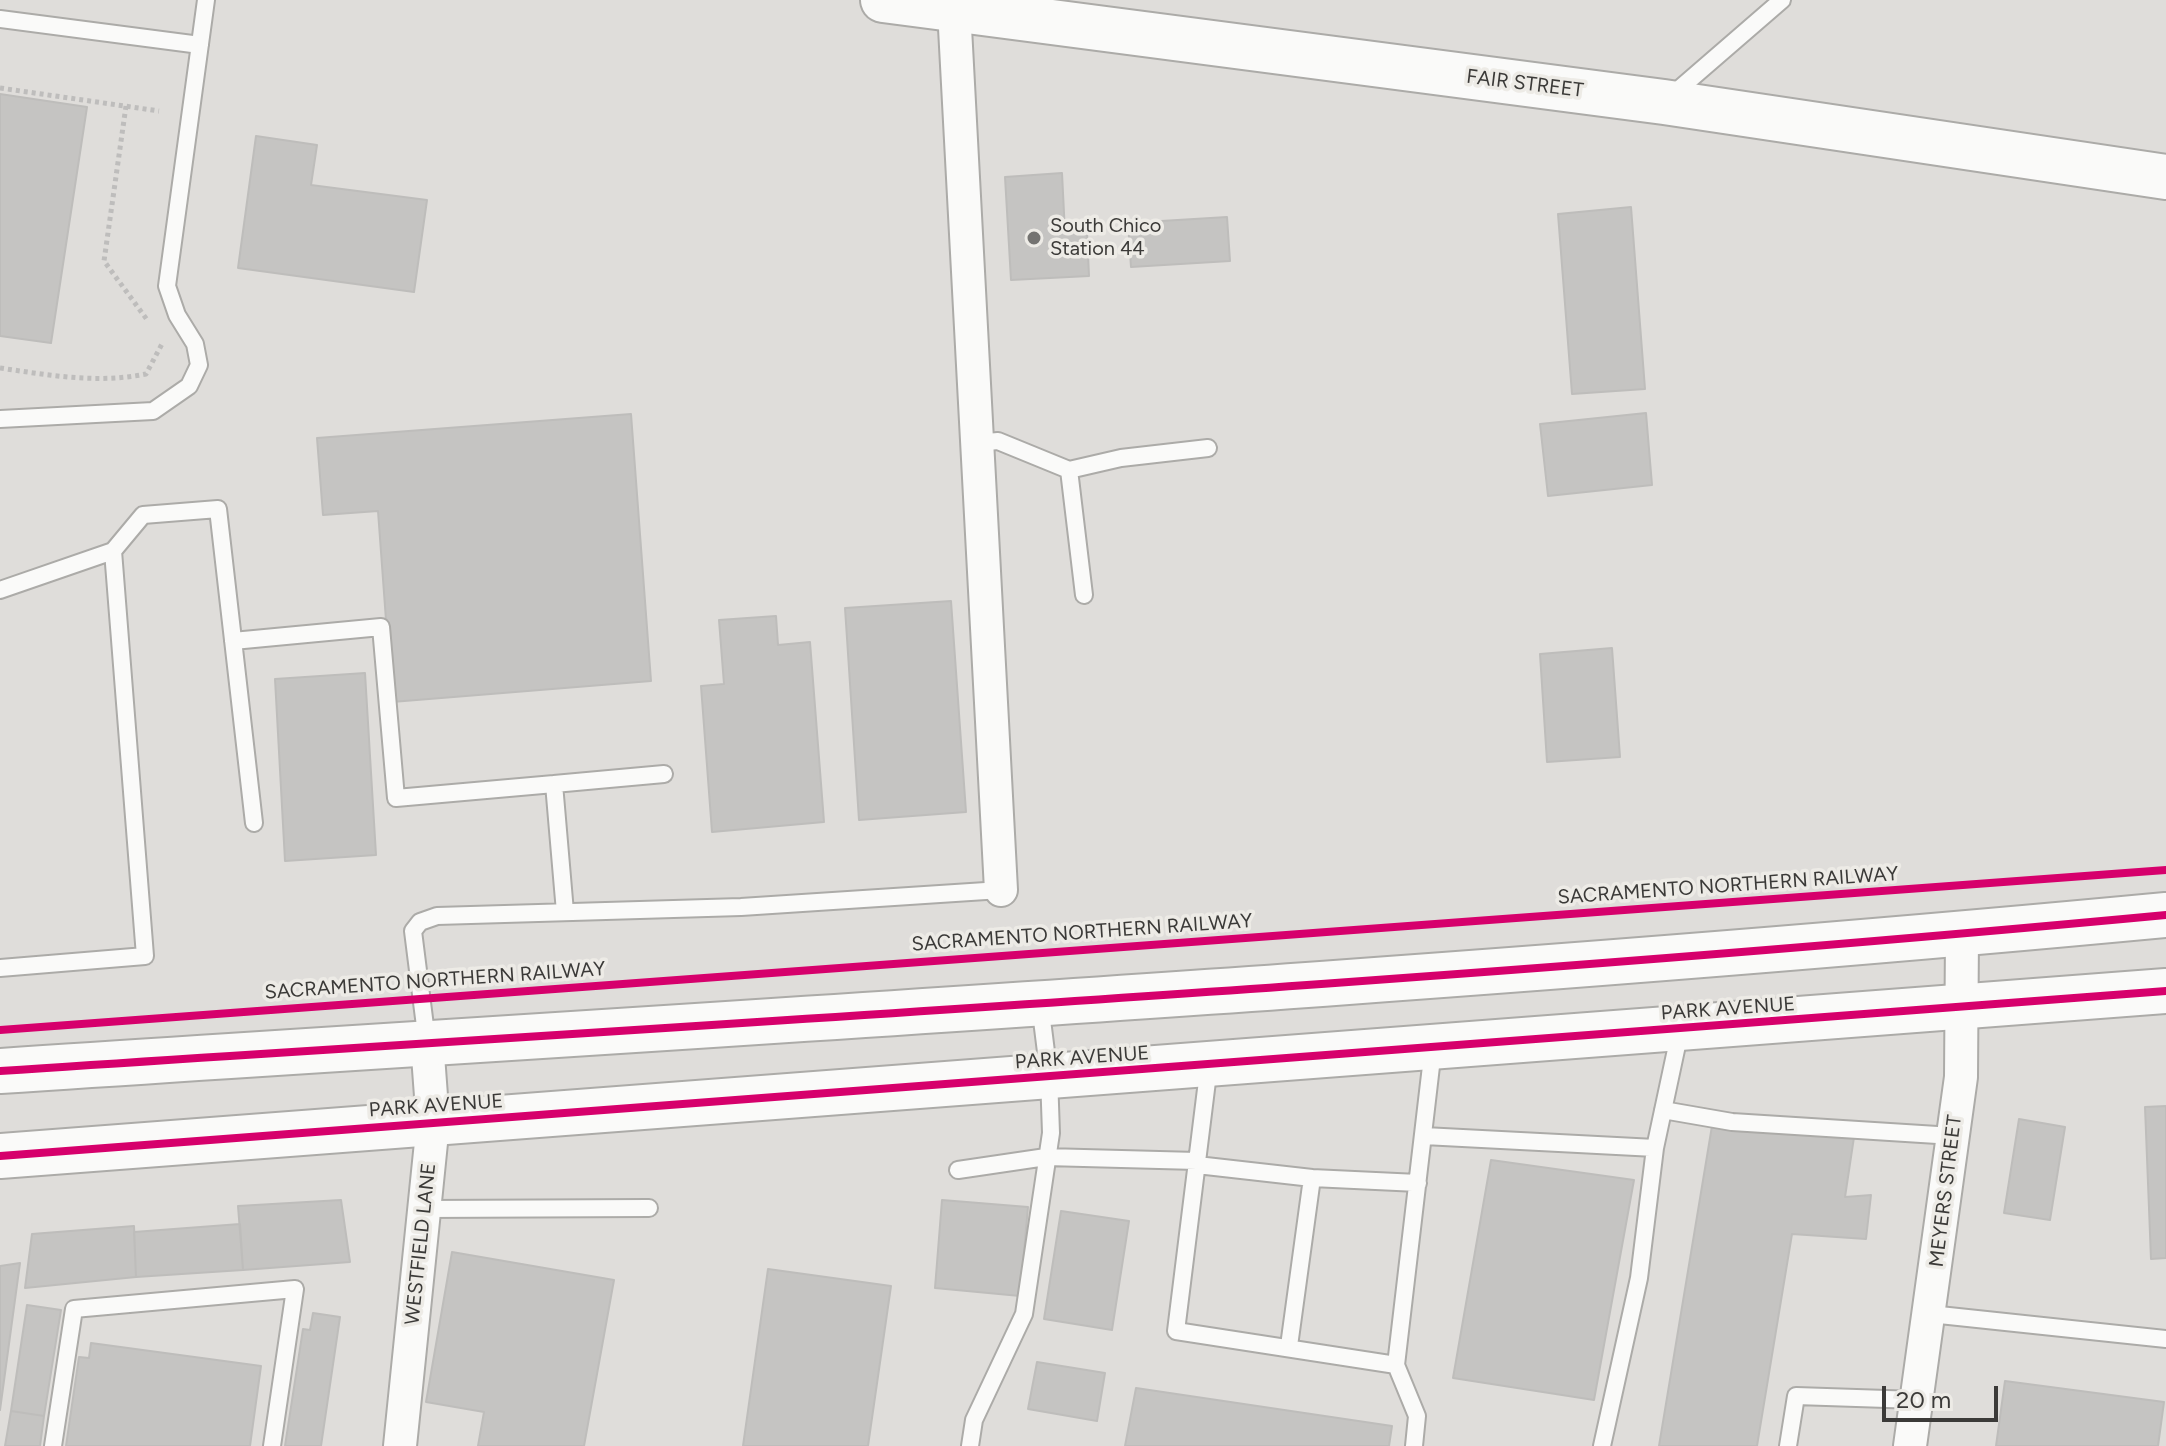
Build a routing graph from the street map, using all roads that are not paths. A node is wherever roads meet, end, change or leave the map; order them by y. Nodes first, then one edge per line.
1 (206, 0) edge
2 (883, 0) edge
3 (1782, 0) edge
4 (954, 9) junction
5 (0, 19) edge
6 (200, 45) junction
7 (1664, 102) junction
8 (2166, 177) edge
9 (0, 419) edge
10 (976, 443) junction
11 (1208, 448) dead end
12 (1069, 470) junction
13 (113, 551) junction
14 (0, 590) edge
15 (1084, 595) dead end
16 (233, 641) junction
17 (664, 774) dead end
18 (554, 784) junction
19 (254, 823) dead end
20 (1001, 890) joint
21 (565, 912) junction
22 (2166, 915) edge
23 (1962, 935) junction
24 (0, 968) edge
25 (2166, 991) edge
26 (1039, 1002) junction
27 (1962, 1008) junction
28 (1680, 1029) junction
29 (427, 1042) junction
30 (1433, 1047) junction
31 (1209, 1064) junction
32 (0, 1071) edge
33 (1049, 1076) junction
34 (1663, 1110) junction
35 (433, 1123) junction
36 (1424, 1136) junction
37 (1953, 1136) junction
38 (1655, 1148) junction
39 (0, 1156) edge
40 (1046, 1157) junction
41 (1197, 1163) junction
42 (958, 1170) dead end
43 (1312, 1178) junction
44 (1418, 1183) junction
45 (649, 1208) dead end
46 (424, 1209) junction
47 (1930, 1314) junction
48 (2166, 1339) edge
49 (1289, 1346) junction
50 (1396, 1365) junction
51 (1917, 1400) junction
52 (53, 1446) edge
53 (272, 1446) edge
54 (400, 1446) edge
55 (970, 1446) edge
56 (1414, 1446) edge
57 (1602, 1446) edge
58 (1788, 1446) edge
59 (1910, 1446) edge

1 - 6 lane
2 - 4 main road, FAIR STREET
3 - 7 lane
4 - 7 main road, FAIR STREET
4 - 10 street
5 - 6 lane
6 - 9 lane
7 - 8 main road, FAIR STREET
10 - 12 lane
10 - 20 street
11 - 12 lane
12 - 15 lane
13 - 14 lane
13 - 16 lane
13 - 24 lane
16 - 18 lane
16 - 19 lane
17 - 18 lane
18 - 21 lane
20 - 21 lane
21 - 29 lane
22 - 23 main road
23 - 26 main road
23 - 27 street, MEYERS STREET
25 - 27 main road, PARK AVENUE
26 - 29 main road
26 - 33 lane
27 - 28 main road, PARK AVENUE
27 - 37 street, MEYERS STREET
28 - 30 main road, PARK AVENUE
28 - 34 lane
29 - 32 main road
29 - 35 street, WESTFIELD LANE
30 - 31 main road, PARK AVENUE
30 - 36 lane
31 - 33 main road, PARK AVENUE
31 - 41 lane
33 - 35 main road, PARK AVENUE
33 - 40 lane
34 - 37 lane
34 - 38 lane
35 - 39 main road, PARK AVENUE
35 - 46 street, WESTFIELD LANE
36 - 38 lane
36 - 44 lane
37 - 47 street, MEYERS STREET
38 - 57 lane
40 - 41 lane
40 - 42 lane
40 - 55 lane
41 - 43 lane
41 - 49 lane
43 - 44 lane
43 - 49 lane
44 - 50 lane
45 - 46 lane
46 - 54 street, WESTFIELD LANE
47 - 48 lane
47 - 51 street, MEYERS STREET
49 - 50 lane
50 - 56 lane
51 - 58 lane
51 - 59 street, MEYERS STREET
52 - 53 lane

